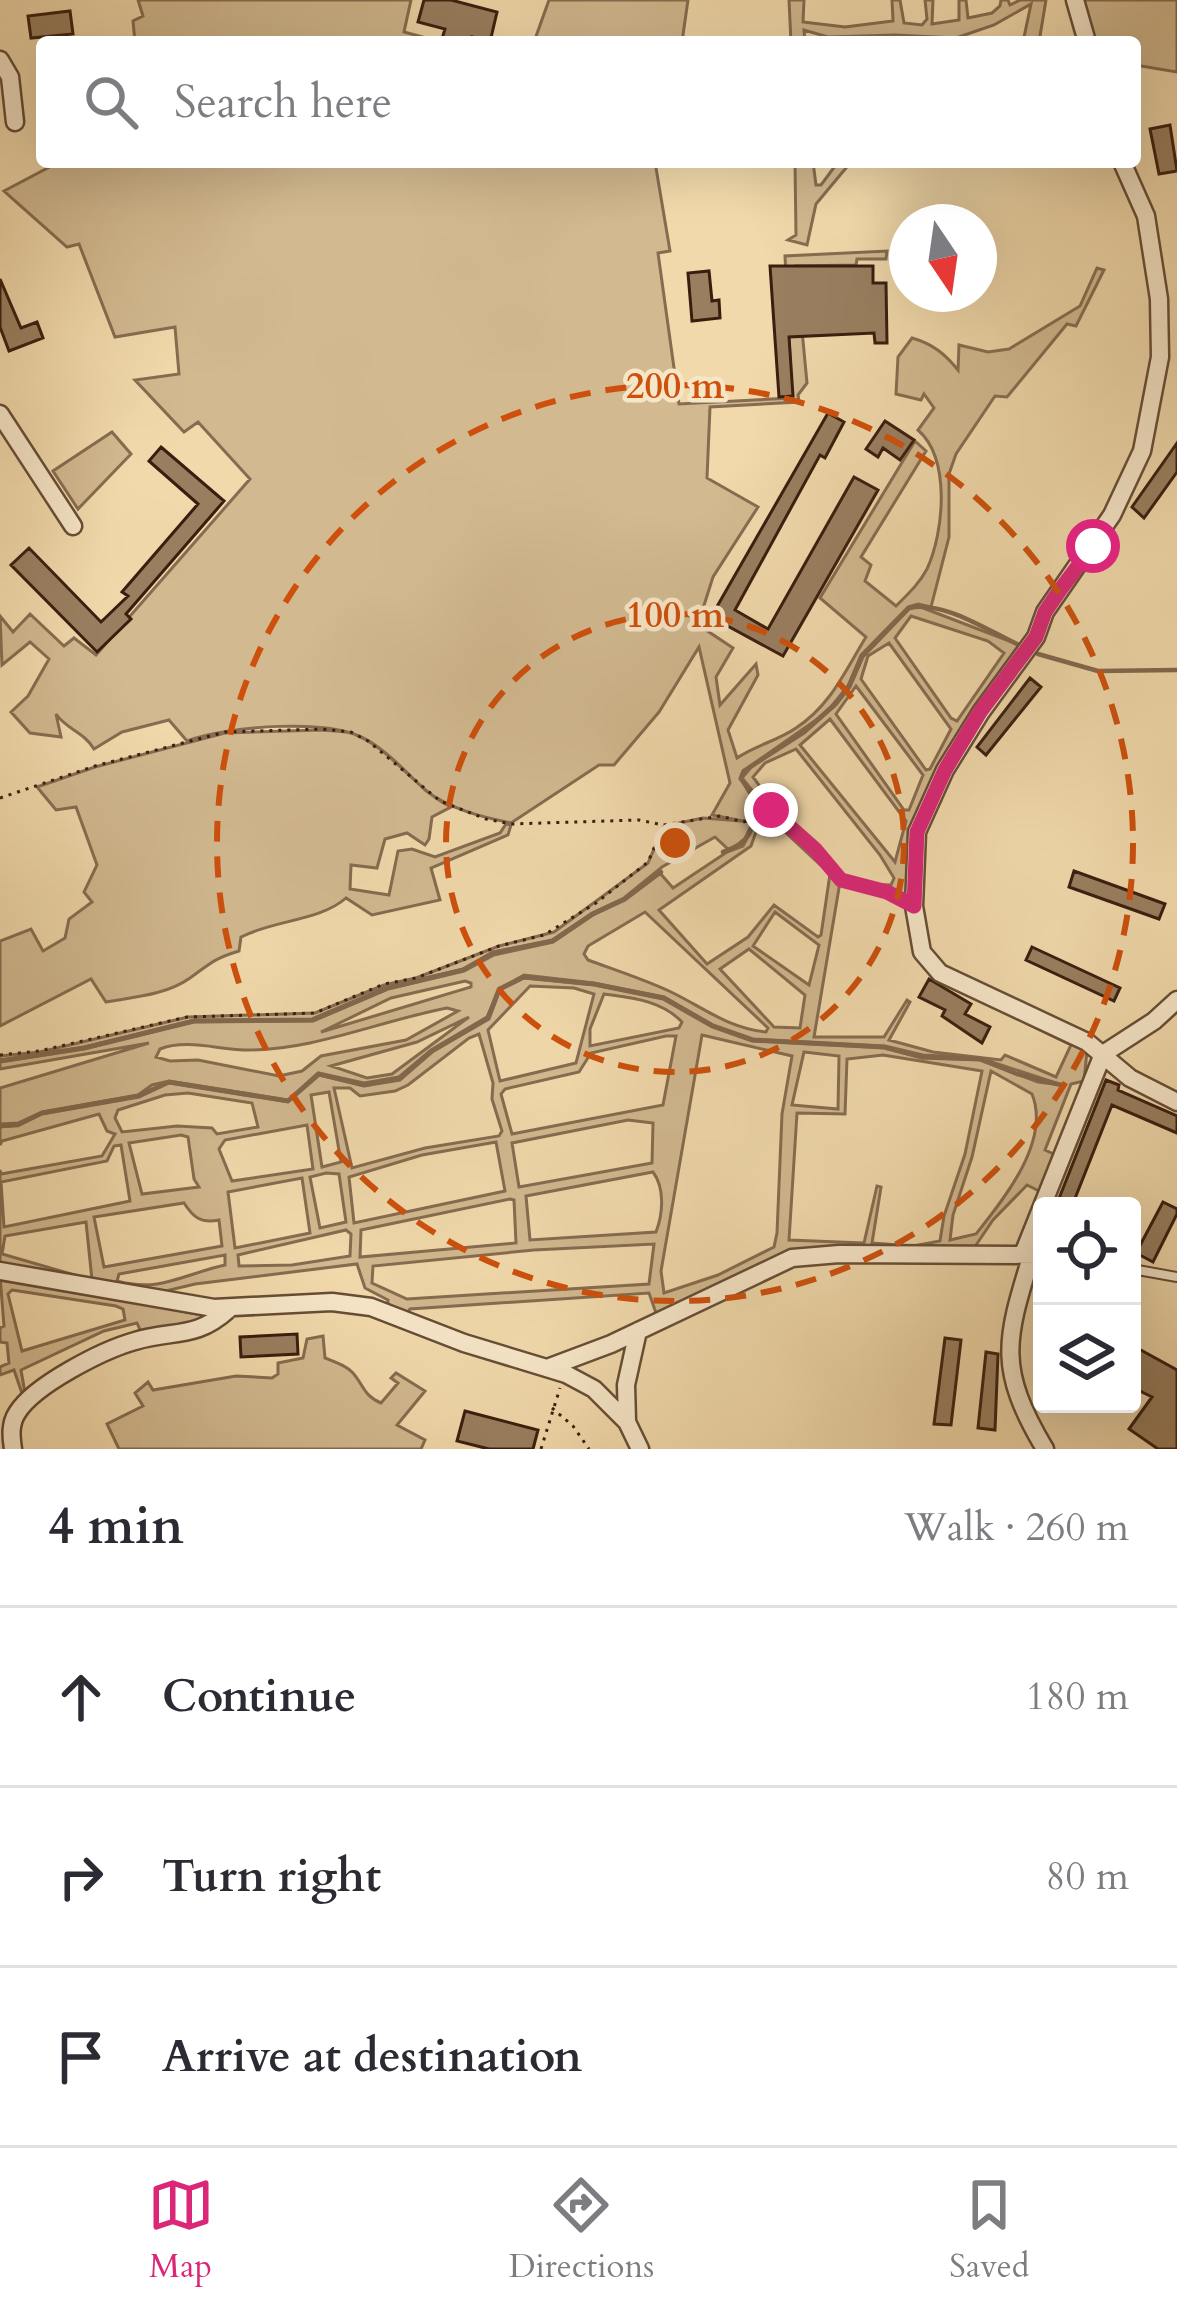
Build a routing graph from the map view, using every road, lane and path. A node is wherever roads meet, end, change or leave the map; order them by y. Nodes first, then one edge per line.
1 (1075, 0) edge
2 (1085, 36) edge
3 (0, 60) edge
4 (15, 122) dead end
5 (1125, 168) edge
6 (0, 413) edge
7 (73, 526) dead end
8 (0, 798) edge
9 (663, 825) junction
10 (914, 906) junction
11 (1177, 1000) edge
12 (1103, 1054) junction
13 (0, 1055) edge
14 (1177, 1102) edge
15 (1032, 1254) edge
16 (0, 1271) edge
17 (1141, 1271) edge
18 (1177, 1277) edge
19 (229, 1309) junction
20 (638, 1330) junction
21 (547, 1368) junction
22 (566, 1374) junction
23 (552, 1408) junction
24 (627, 1422) junction
25 (13, 1449) edge
26 (541, 1449) edge
27 (589, 1449) edge
28 (640, 1449) edge
29 (1045, 1449) edge

1 - 2 street
3 - 4 street
5 - 10 street
6 - 7 street
8 - 9 path
9 - 10 path
9 - 13 path
10 - 12 street
11 - 12 street
12 - 14 street
12 - 15 street
15 - 20 street
15 - 29 street
16 - 19 street
17 - 18 lane
19 - 21 street
19 - 25 street
20 - 21 street
20 - 24 street
21 - 22 street
22 - 23 path
22 - 24 street
23 - 26 path
23 - 27 path
24 - 28 street

